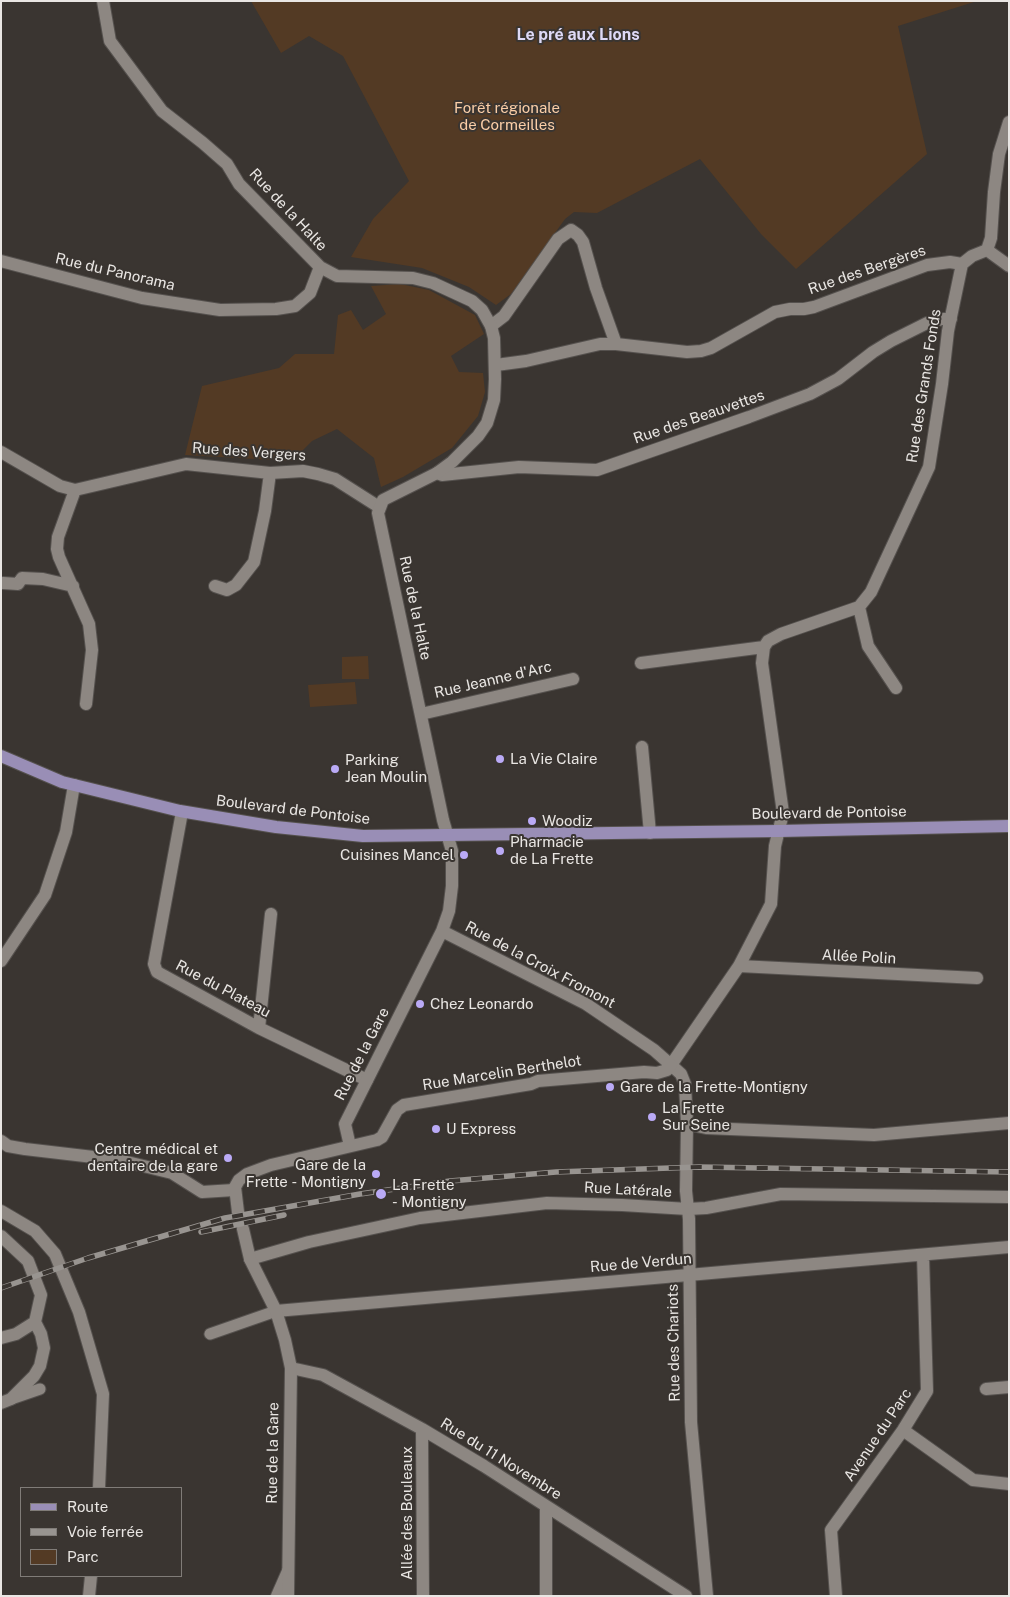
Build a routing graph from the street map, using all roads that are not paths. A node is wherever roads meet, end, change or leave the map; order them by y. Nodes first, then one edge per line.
1 (103, 1) edge
2 (1009, 122) edge
3 (987, 250) junction
4 (1, 261) edge
5 (962, 264) junction
6 (1009, 266) edge
7 (320, 267) junction
8 (951, 319) junction
9 (491, 326) junction
10 (616, 344) junction
11 (496, 365) junction
12 (1, 452) edge
13 (270, 473) junction
14 (437, 473) junction
15 (75, 490) junction
16 (379, 507) junction
17 (2, 583) edge
18 (73, 586) junction
19 (214, 586) dead end
20 (859, 607) junction
21 (764, 647) junction
22 (641, 663) dead end
23 (573, 679) dead end
24 (896, 688) dead end
25 (86, 704) dead end
26 (421, 714) junction
27 (642, 747) dead end
28 (1, 756) edge
29 (74, 785) junction
30 (182, 812) junction
31 (1009, 826) edge
32 (779, 831) junction
33 (650, 832) junction
34 (447, 834) junction
35 (271, 914) dead end
36 (442, 931) junction
37 (1, 961) edge
38 (739, 966) junction
39 (977, 978) dead end
40 (259, 1028) junction
41 (654, 1050) junction
42 (671, 1065) junction
43 (644, 1072) junction
44 (367, 1080) junction
45 (1009, 1123) edge
46 (687, 1124) junction
47 (1, 1141) edge
48 (350, 1146) junction
49 (234, 1190) junction
50 (1009, 1197) edge
51 (688, 1209) junction
52 (1, 1211) edge
53 (238, 1212) dead end
54 (243, 1229) dead end
55 (1, 1236) edge
56 (1009, 1247) edge
57 (923, 1255) junction
58 (250, 1259) junction
59 (689, 1275) junction
60 (276, 1311) junction
61 (34, 1322) junction
62 (210, 1334) dead end
63 (1, 1338) edge
64 (291, 1368) junction
65 (1009, 1387) edge
66 (40, 1389) dead end
67 (986, 1389) dead end
68 (6, 1401) edge
69 (422, 1429) junction
70 (903, 1430) junction
71 (1008, 1482) edge
72 (99, 1487) edge
73 (546, 1506) junction
74 (288, 1571) junction
75 (91, 1577) edge
76 (89, 1596) edge
77 (277, 1596) edge
78 (288, 1596) edge
79 (423, 1596) edge
80 (546, 1596) edge
81 (686, 1596) edge
82 (707, 1596) edge
83 (836, 1596) edge

1 - 7 street, Rue de la Halte
2 - 3 street
3 - 5 street
3 - 6 street
4 - 7 street, Rue du Panorama
5 - 8 street, Rue des Grands Fonds
5 - 10 street, Rue des Bergères
7 - 9 street, Rue de la Halte
8 - 14 street, Rue des Beauvettes
8 - 20 street, Rue des Grands Fonds
9 - 10 street
9 - 11 street, Rue de la Halte
10 - 11 street, Rue des Bergères
11 - 14 street, Rue de la Halte
12 - 15 street
13 - 15 street, Rue des Vergers
13 - 16 street, Rue des Vergers
13 - 19 street
14 - 16 street, Rue de la Halte
15 - 18 street
16 - 26 street, Rue de la Halte
17 - 18 street
18 - 25 street
20 - 21 street
20 - 24 street
21 - 22 street
21 - 32 street
23 - 26 street, Rue Jeanne d'Arc
26 - 34 street, Rue de la Halte
27 - 33 street
28 - 29 main road, Boulevard de Pontoise
29 - 30 main road, Boulevard de Pontoise
29 - 37 street
30 - 34 main road, Boulevard de Pontoise
30 - 40 street, Rue du Plateau
31 - 32 main road, Boulevard de Pontoise
32 - 33 main road, Boulevard de Pontoise
32 - 38 street
33 - 34 main road, Boulevard de Pontoise
34 - 36 street, Rue de la Gare
35 - 40 street
36 - 41 street, Rue de la Croix Fromont
36 - 44 street, Rue de la Gare
38 - 39 street, Allée Polin
38 - 42 street
40 - 44 street, Rue du Plateau
41 - 42 street, Rue de la Croix Fromont
41 - 43 street
42 - 43 street, Rue Marcelin Berthelot
42 - 46 street, Rue des Chariots
43 - 48 street, Rue Marcelin Berthelot
44 - 48 street, Rue de la Gare
45 - 46 street
46 - 51 street, Rue des Chariots
47 - 49 street
48 - 49 street
49 - 53 street
50 - 51 street, Rue Latérale
51 - 58 street, Rue Latérale
51 - 59 street, Rue des Chariots
52 - 72 street
54 - 58 street, Rue de la Gare
55 - 61 street
56 - 57 street, Rue de Verdun
57 - 59 street, Rue de Verdun
57 - 70 street, Avenue du Parc
58 - 60 street, Rue de la Gare
59 - 60 street, Rue de Verdun
59 - 82 street, Rue des Chariots
60 - 62 street
60 - 64 street, Rue de la Gare
61 - 63 street
61 - 68 street
64 - 69 street, Rue du 11 Novembre
64 - 74 street, Rue de la Gare
65 - 67 street
66 - 68 street
69 - 73 street, Rue du 11 Novembre
69 - 79 street, Allée des Bouleaux
70 - 71 street
70 - 83 street, Avenue du Parc
73 - 80 street
73 - 81 street, Rue du 11 Novembre
74 - 77 street
74 - 78 street, Rue de la Gare
75 - 76 street

